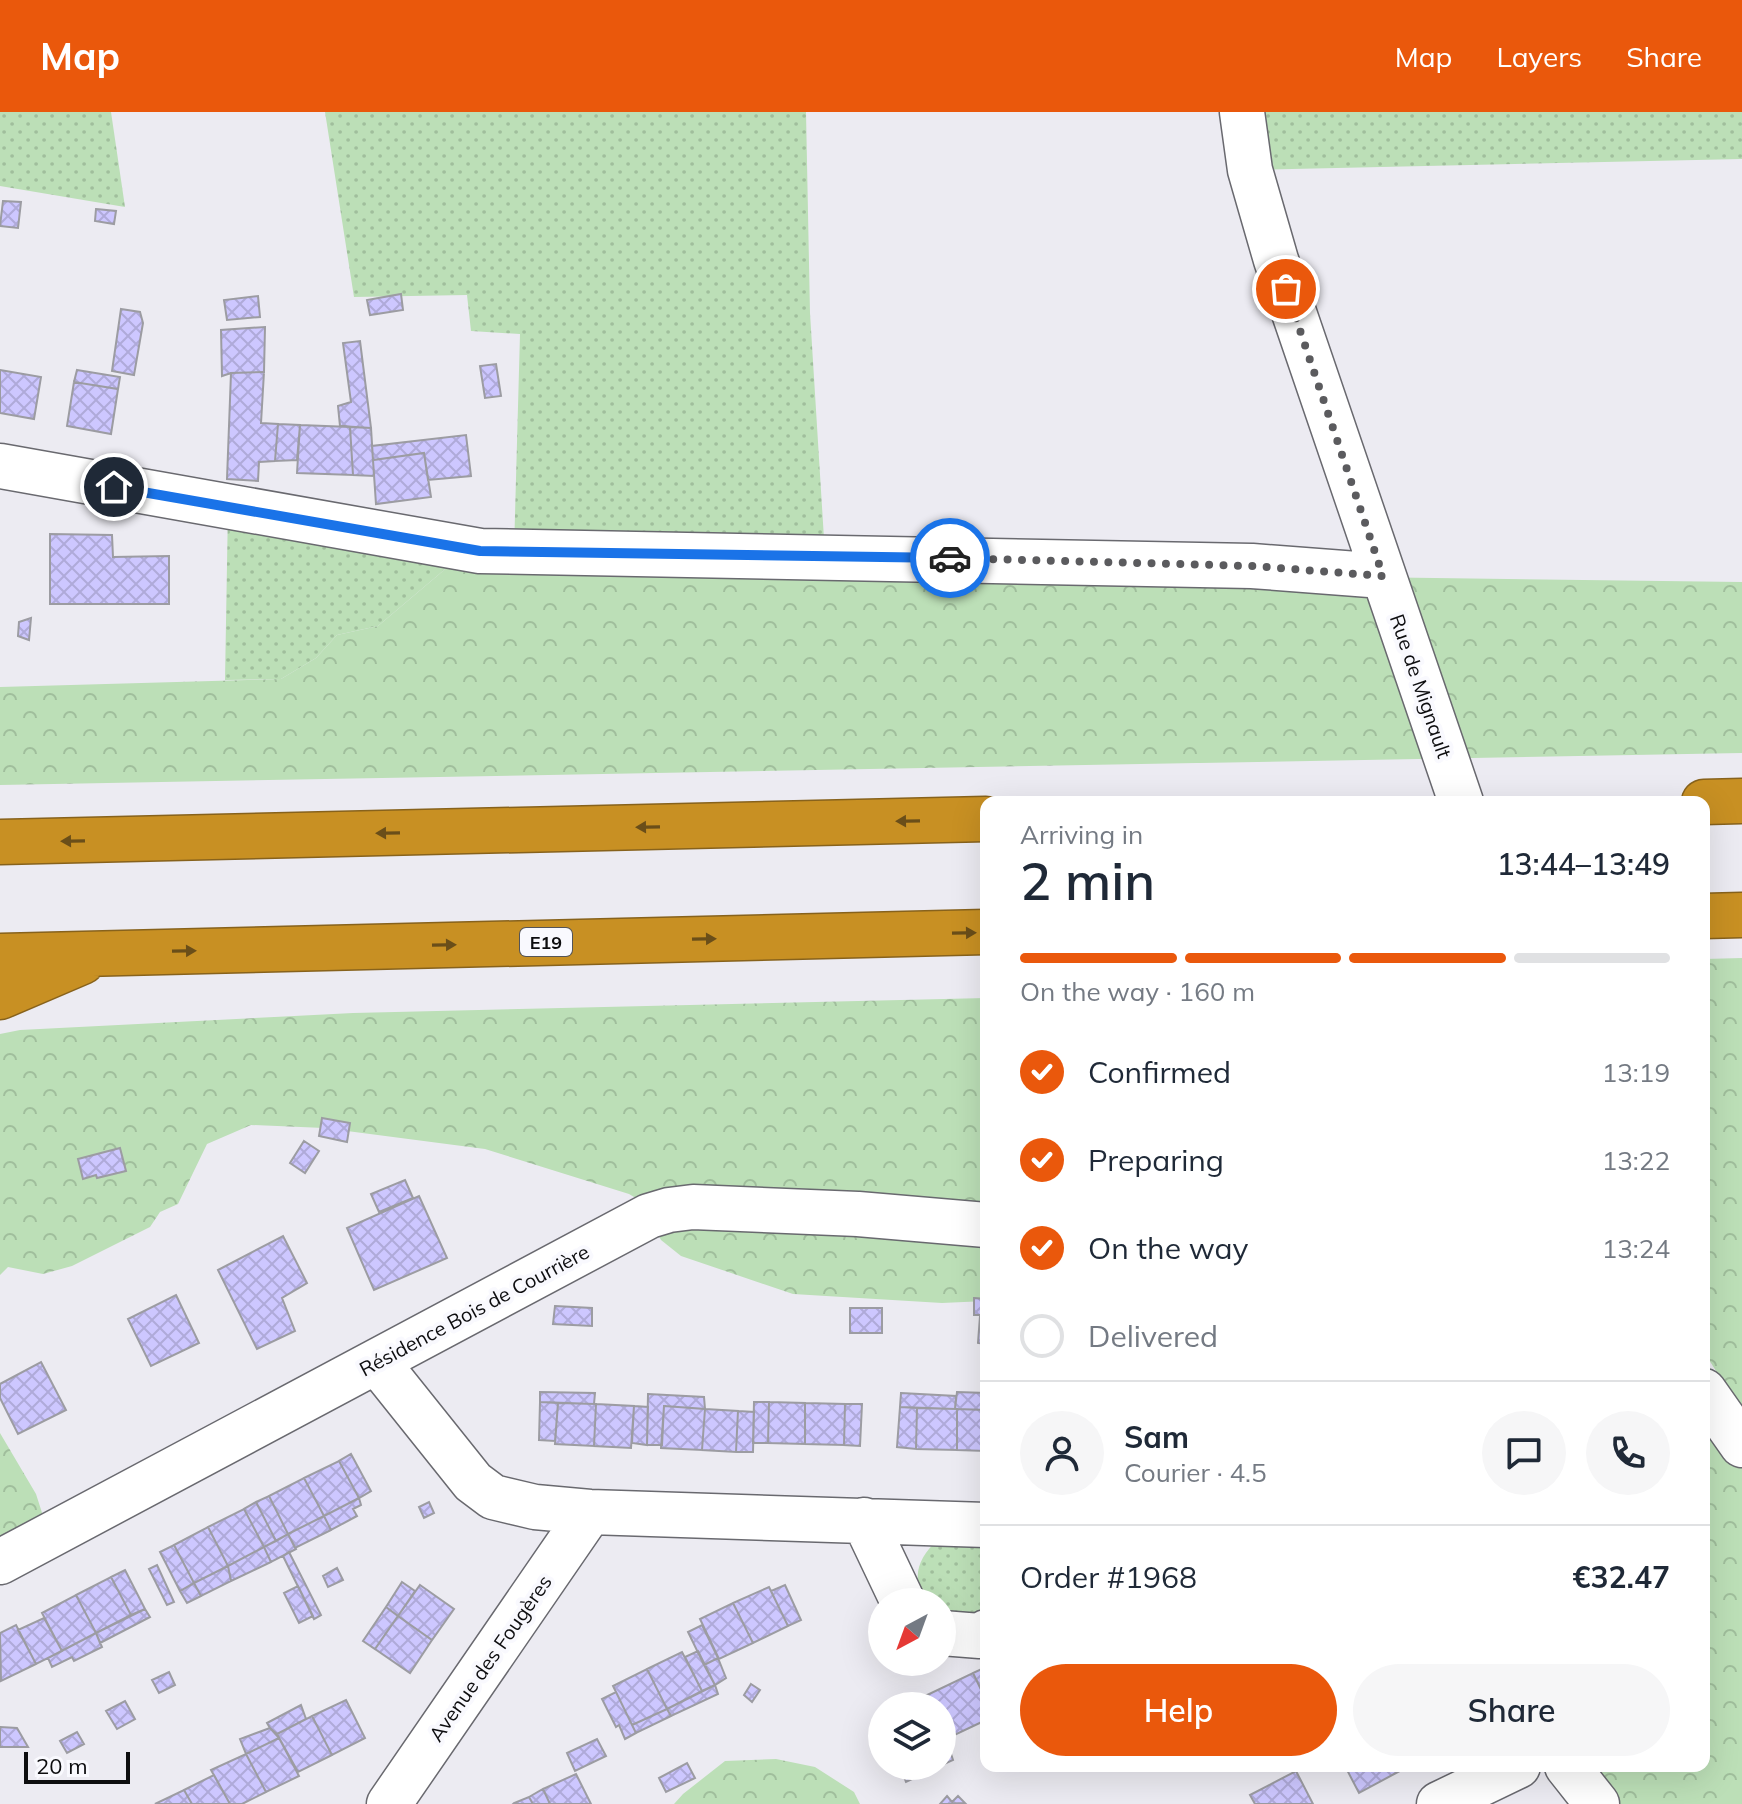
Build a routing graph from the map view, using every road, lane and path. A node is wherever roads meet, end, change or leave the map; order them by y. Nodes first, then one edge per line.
1 (1242, 112) edge
2 (0, 466) edge
3 (1383, 576) junction
4 (1459, 796) edge
5 (1742, 801) edge
6 (1710, 802) edge
7 (980, 819) edge
8 (0, 842) edge
9 (1742, 915) edge
10 (1710, 916) edge
11 (980, 932) edge
12 (106, 952) junction
13 (0, 956) edge
14 (0, 997) edge
15 (980, 1224) edge
16 (377, 1362) junction
17 (1710, 1400) edge
18 (1742, 1445) edge
19 (590, 1512) junction
20 (864, 1520) junction
21 (980, 1525) edge
22 (0, 1562) edge
23 (896, 1588) edge
24 (956, 1634) edge
25 (980, 1636) edge
26 (1506, 1772) edge
27 (1572, 1772) edge
28 (389, 1804) edge
29 (1439, 1804) edge
30 (1597, 1804) edge

1 - 3 street, Rue de Mignault
2 - 3 street
3 - 4 street, Rue de Mignault
5 - 6 highway
7 -> 8 highway
9 - 10 highway
12 -> 11 highway, E19
12 - 13 highway, E19
12 - 14 highway
15 - 16 street, Résidence Bois de Courrière
16 - 19 street
16 - 22 street, Résidence Bois de Courrière
17 - 18 street
19 - 20 street
19 - 28 street, Avenue des Fougères
20 - 21 street
20 - 23 street
24 - 25 street
26 - 29 street
27 - 30 street

